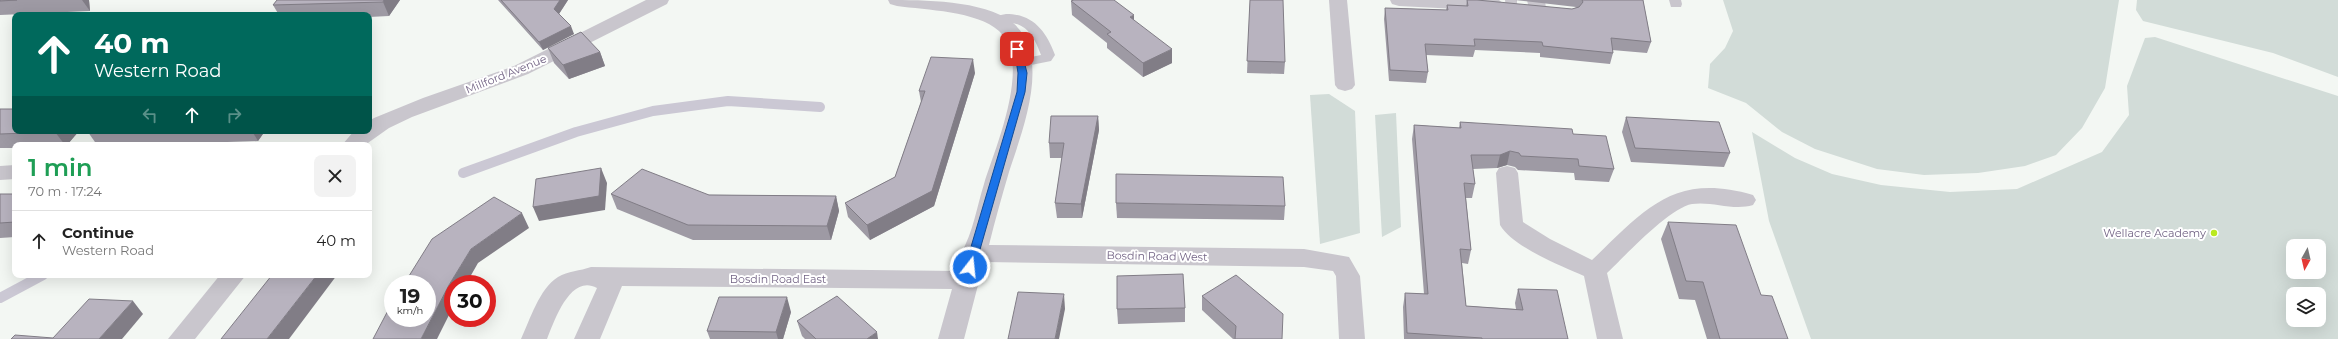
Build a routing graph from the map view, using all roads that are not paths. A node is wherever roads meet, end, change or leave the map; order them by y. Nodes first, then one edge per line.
1 (660, 0) edge
2 (897, 0) edge
3 (1338, 0) edge
4 (1399, 0) edge
5 (1511, 3) edge
6 (1537, 4) edge
7 (1556, 11) edge
8 (996, 20) junction
9 (1021, 63) junction
10 (1345, 85) dead end
11 (372, 130) edge
12 (364, 134) edge
13 (355, 142) edge
14 (12, 172) edge
15 (0, 173) edge
16 (1507, 173) dead end
17 (1745, 200) dead end
18 (973, 253) junction
19 (1595, 271) junction
20 (591, 276) junction
21 (232, 278) edge
22 (966, 280) junction
23 (181, 339) edge
24 (534, 339) edge
25 (587, 339) edge
26 (951, 339) edge
27 (1352, 339) edge
28 (1610, 339) edge

1 - 11 street, Millford Avenue
2 - 8 street
3 - 10 street
4 - 5 street
5 - 6 street
6 - 7 street
8 - 9 street
8 - 9 lane
9 - 18 street
12 - 13 street, Millford Avenue
14 - 15 street
16 - 19 street
17 - 19 street
18 - 22 street
18 - 27 street, Bosdin Road West
19 - 28 street
20 - 22 street, Bosdin Road East
20 - 24 street, Bosdin Road East
20 - 25 street
21 - 23 street
22 - 26 street

